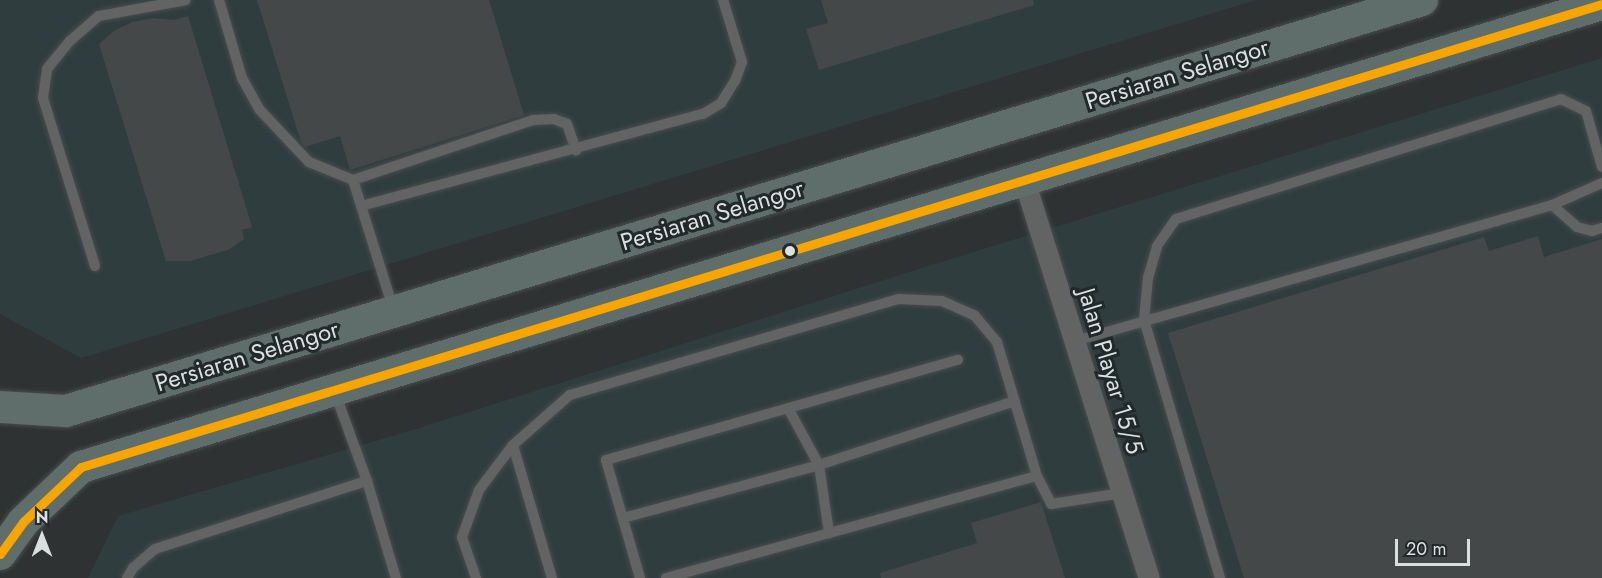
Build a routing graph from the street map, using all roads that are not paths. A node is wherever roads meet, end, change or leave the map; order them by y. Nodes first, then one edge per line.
1 (186, 0) edge
2 (219, 0) edge
3 (723, 0) edge
4 (1422, 0) edge
5 (1602, 4) edge
6 (576, 150) junction
7 (1602, 167) edge
8 (353, 180) junction
9 (1024, 180) junction
10 (1602, 183) edge
11 (1552, 205) junction
12 (361, 206) junction
13 (1602, 228) edge
14 (95, 266) dead end
15 (394, 312) junction
16 (1144, 320) junction
17 (1074, 341) junction
18 (958, 360) dead end
19 (334, 390) junction
20 (1015, 401) junction
21 (0, 407) edge
22 (788, 408) junction
23 (513, 445) junction
24 (819, 465) junction
25 (1038, 476) junction
26 (367, 481) junction
27 (1122, 493) junction
28 (623, 518) junction
29 (829, 533) junction
30 (0, 554) edge
31 (127, 578) edge
32 (396, 578) edge
33 (476, 578) edge
34 (552, 578) edge
35 (640, 578) edge
36 (666, 578) edge
37 (1149, 578) edge
38 (1220, 578) edge

1 - 14 lane
2 - 8 lane
3 - 6 lane
4 - 15 main road, Persiaran Selangor
5 - 9 main road
6 - 8 lane
6 - 12 lane
7 - 16 lane
8 - 12 lane
9 - 17 street, Jalan Playar 15/5
9 - 19 main road
10 - 11 lane
11 - 13 lane
11 - 16 lane
12 - 15 lane
15 - 21 main road, Persiaran Selangor
16 - 17 lane
16 - 38 lane
17 - 27 street, Jalan Playar 15/5
18 - 22 lane
19 - 26 lane
19 - 30 main road
20 - 23 lane
20 - 24 lane
20 - 25 lane
22 - 24 lane
22 - 28 lane
23 - 33 lane
23 - 34 lane
24 - 28 lane
24 - 29 lane
25 - 27 lane
25 - 29 lane
26 - 31 lane
26 - 32 lane
27 - 37 street, Jalan Playar 15/5
28 - 35 lane
29 - 36 lane

